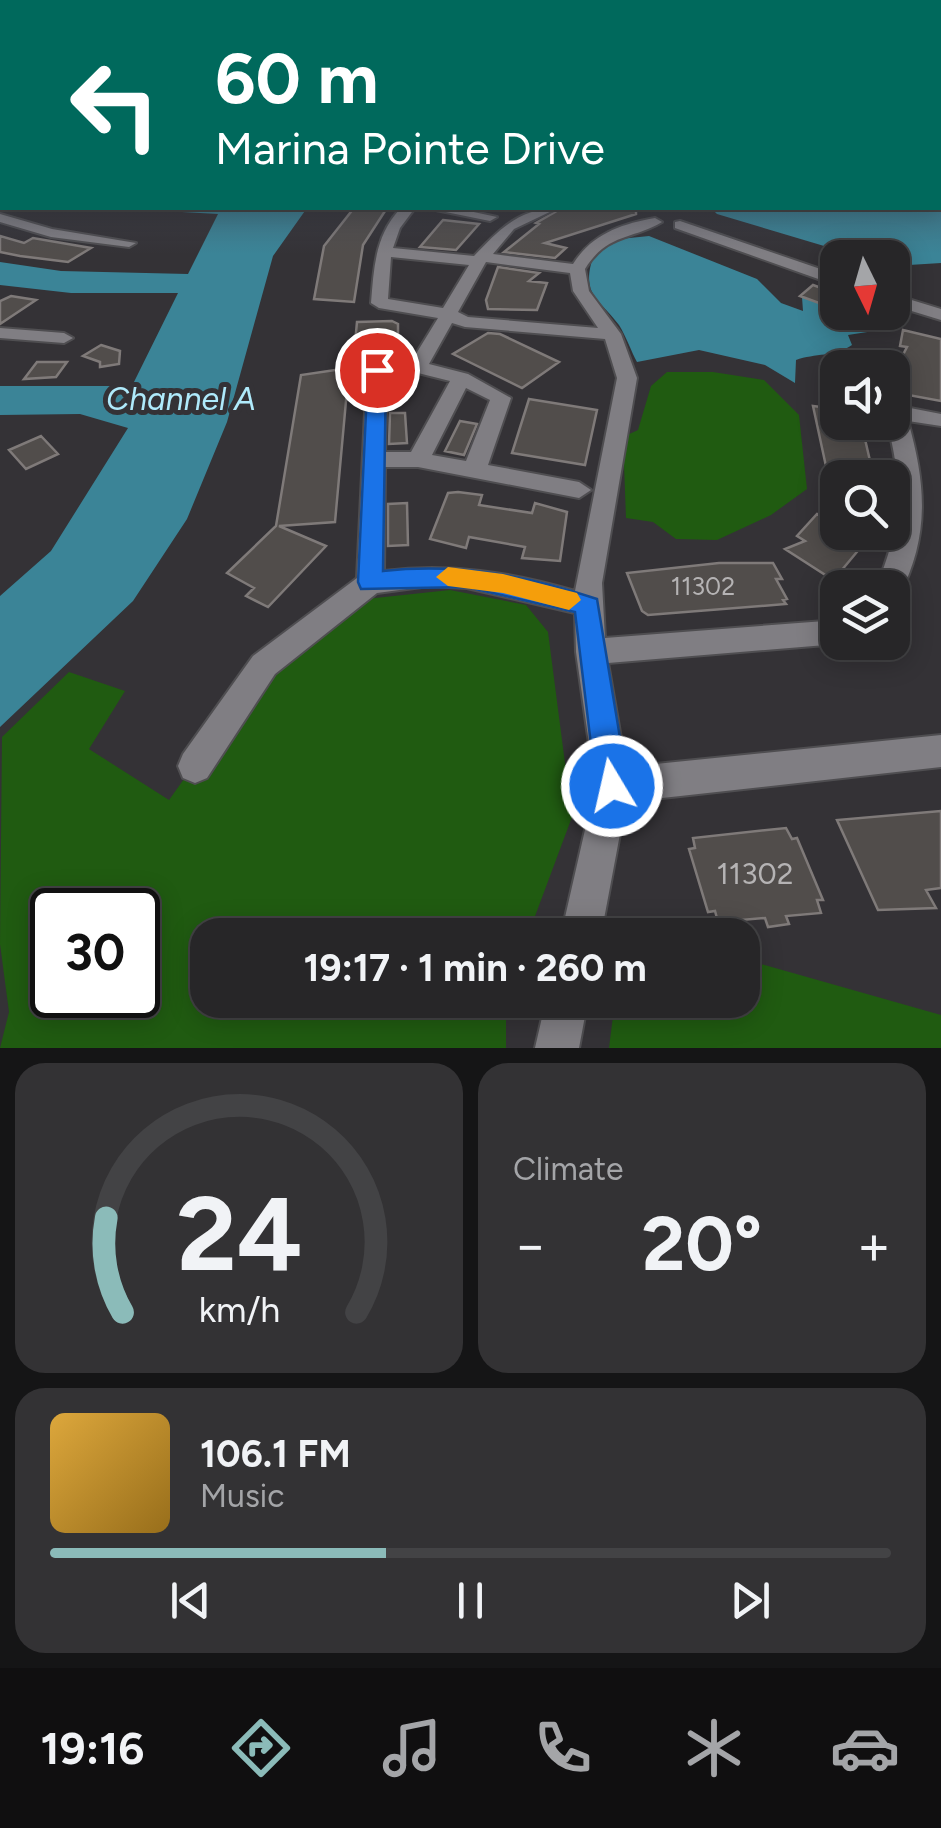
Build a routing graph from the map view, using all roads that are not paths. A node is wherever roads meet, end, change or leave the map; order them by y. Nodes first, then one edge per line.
1 (406, 210) edge
2 (466, 210) edge
3 (547, 210) edge
4 (497, 212) edge
5 (654, 214) edge
6 (0, 218) edge
7 (515, 223) junction
8 (130, 243) dead end
9 (383, 252) junction
10 (480, 259) junction
11 (577, 269) junction
12 (820, 275) edge
13 (910, 305) edge
14 (448, 314) junction
15 (941, 315) edge
16 (0, 334) edge
17 (612, 334) junction
18 (64, 338) dead end
19 (418, 367) junction
20 (461, 378) junction
21 (941, 420) edge
22 (374, 458) junction
23 (418, 460) junction
24 (474, 472) junction
25 (579, 490) dead end
26 (896, 570) edge
27 (370, 582) junction
28 (588, 594) junction
29 (820, 633) edge
30 (590, 652) junction
31 (941, 751) edge
32 (195, 766) dead end
33 (612, 786) junction
34 (585, 918) edge
35 (563, 1018) edge
36 (557, 1048) edge

1 - 9 street
2 - 4 street
3 - 7 street
4 - 7 street
5 - 11 street
5 - 12 street
6 - 8 street
7 - 10 street
9 - 10 street
9 - 14 street
10 - 11 street
10 - 14 street
11 - 17 street
13 - 15 street
14 - 17 street
14 - 19 street
16 - 18 street
17 - 28 street
19 - 20 street
19 - 22 street
20 - 23 street
20 - 24 street
21 - 26 street
22 - 23 street
22 - 27 street
23 - 24 street
24 - 25 street
27 - 28 street
27 - 32 street
28 - 30 street
29 - 30 street
30 - 33 street
31 - 33 street
33 - 34 street
35 - 36 street

